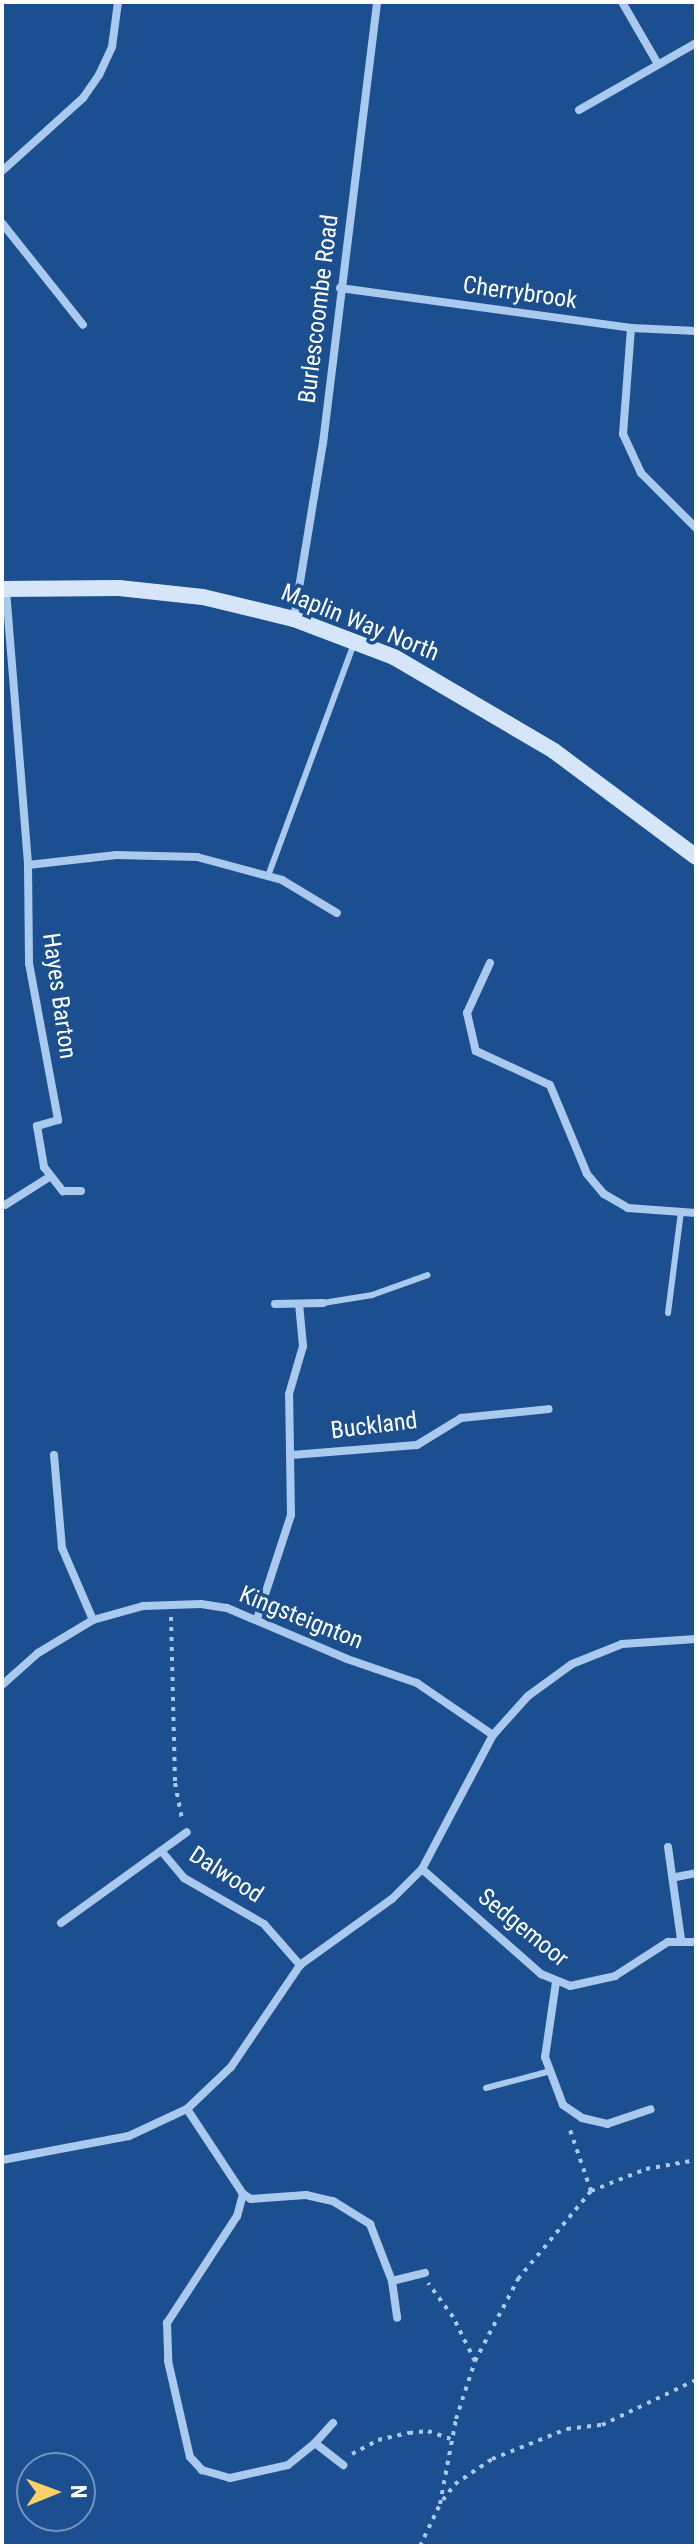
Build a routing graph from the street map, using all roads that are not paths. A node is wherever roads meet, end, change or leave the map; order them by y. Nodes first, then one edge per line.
1 (118, 2) edge
2 (377, 2) edge
3 (622, 2) edge
4 (696, 43) edge
5 (658, 64) junction
6 (579, 110) dead end
7 (2, 171) edge
8 (2, 223) edge
9 (340, 288) junction
10 (83, 325) dead end
11 (631, 328) junction
12 (696, 331) edge
13 (696, 528) edge
14 (4, 589) edge
15 (294, 619) junction
16 (354, 642) junction
17 (696, 857) edge
18 (28, 865) junction
19 (268, 876) junction
20 (337, 913) dead end
21 (490, 963) dead end
22 (51, 1176) junction
23 (81, 1191) dead end
24 (5, 1205) dead end
25 (681, 1212) junction
26 (696, 1213) edge
27 (428, 1275) dead end
28 (323, 1303) joint
29 (275, 1304) dead end
30 (299, 1304) junction
31 (668, 1313) dead end
32 (549, 1409) dead end
33 (54, 1455) dead end
34 (292, 1455) junction
35 (257, 1619) junction
36 (93, 1620) junction
37 (696, 1639) edge
38 (2, 1685) edge
39 (493, 1735) junction
40 (187, 1832) road end
41 (668, 1847) dead end
42 (163, 1853) junction
43 (422, 1869) junction
44 (696, 1873) edge
45 (676, 1877) junction
46 (61, 1923) dead end
47 (681, 1940) junction
48 (696, 1942) edge
49 (300, 1965) junction
50 (556, 1982) junction
51 (547, 2072) junction
52 (486, 2088) dead end
53 (187, 2109) junction
54 (651, 2109) dead end
55 (2, 2160) edge
56 (243, 2194) junction
57 (425, 2273) road end
58 (392, 2281) junction
59 (397, 2318) dead end
60 (333, 2423) dead end
61 (315, 2443) junction
62 (343, 2465) dead end

1 - 7 street
2 - 9 street, Burlescoombe Road
3 - 5 street
4 - 5 street
5 - 6 street
8 - 10 street
9 - 11 street, Cherrybrook
9 - 15 street, Burlescoombe Road
11 - 12 street, Cherrybrook
11 - 13 street
14 - 15 street, Maplin Way North
14 - 18 street, Hayes Barton
15 - 16 street, Maplin Way North
16 - 17 street, Maplin Way North
16 - 19 lane
18 - 19 street
18 - 22 street, Hayes Barton
19 - 20 street
21 - 25 street
22 - 23 street
22 - 24 street
25 - 26 street
25 - 31 lane
27 - 28 lane
28 - 30 street
29 - 30 street
30 - 34 street
32 - 34 street, Buckland
33 - 36 street
34 - 35 street
35 - 36 street, Kingsteignton
35 - 39 street, Kingsteignton
36 - 38 street, Kingsteignton
37 - 39 street
39 - 43 street
40 - 42 street, Dalwood
41 - 45 street
42 - 46 street, Dalwood
42 - 49 street, Dalwood
43 - 49 street
43 - 50 street, Sedgemoor
44 - 45 street
45 - 47 street
47 - 48 street
47 - 50 street, Sedgemoor
49 - 53 street
50 - 51 street
51 - 52 lane
51 - 54 street
53 - 55 street
53 - 56 street
56 - 58 street
56 - 61 street
57 - 58 street
58 - 59 street
60 - 61 street
61 - 62 street

